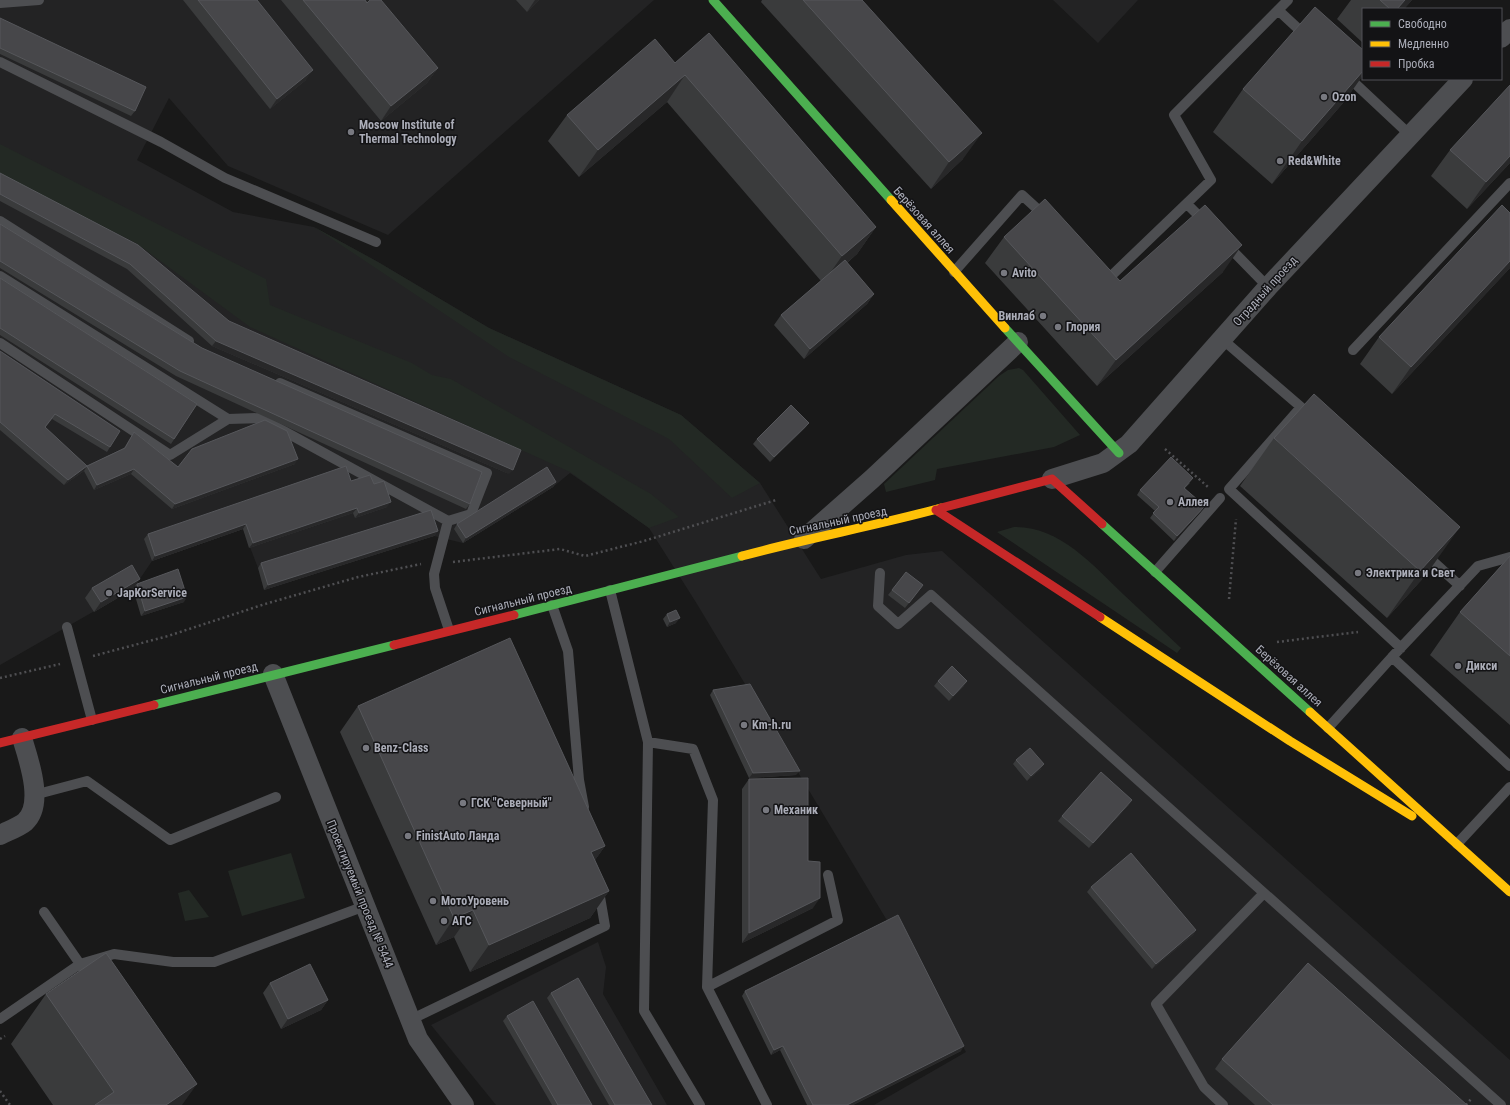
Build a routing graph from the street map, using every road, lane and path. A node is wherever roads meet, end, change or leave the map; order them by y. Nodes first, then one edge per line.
1 (40, 0) edge
2 (713, 0) edge
3 (1288, 0) edge
4 (0, 3) edge
5 (1278, 10) junction
6 (1510, 29) edge
7 (1502, 37) edge
8 (1311, 42) edge
9 (0, 62) edge
10 (1339, 68) edge
11 (1462, 80) edge
12 (1410, 135) junction
13 (1510, 183) edge
14 (1187, 204) junction
15 (0, 221) edge
16 (1055, 226) edge
17 (376, 242) dead end
18 (1098, 267) edge
19 (954, 272) junction
20 (0, 276) edge
21 (1268, 287) junction
22 (1222, 339) junction
23 (0, 342) edge
24 (1018, 342) junction
25 (197, 346) edge
26 (1353, 350) dead end
27 (269, 378) edge
28 (228, 419) junction
29 (1165, 450) dead end
30 (1119, 453) junction
31 (1052, 479) junction
32 (1220, 498) joint
33 (776, 500) dead end
34 (936, 510) junction
35 (1237, 514) dead end
36 (448, 521) junction
37 (804, 540) junction
38 (1419, 548) edge
39 (1510, 557) edge
40 (436, 563) junction
41 (880, 572) dead end
42 (1155, 572) junction
43 (1460, 586) junction
44 (610, 590) junction
45 (1229, 599) dead end
46 (552, 605) junction
47 (67, 627) dead end
48 (449, 630) junction
49 (1363, 631) dead end
50 (1277, 642) dead end
51 (1401, 648) junction
52 (1392, 657) junction
53 (76, 660) junction
54 (273, 674) junction
55 (0, 678) edge
56 (92, 720) junction
57 (1328, 728) junction
58 (22, 738) junction
59 (648, 742) junction
60 (0, 743) edge
61 (1510, 766) edge
62 (1510, 787) edge
63 (34, 795) junction
64 (276, 797) dead end
65 (586, 819) edge
66 (0, 835) edge
67 (1457, 844) junction
68 (828, 875) dead end
69 (597, 880) edge
70 (1510, 892) edge
71 (1264, 893) junction
72 (365, 906) junction
73 (44, 912) dead end
74 (80, 964) junction
75 (89, 978) edge
76 (707, 987) junction
77 (0, 1019) edge
78 (410, 1020) junction
79 (0, 1091) edge
80 (10, 1105) edge
81 (464, 1105) edge
82 (700, 1105) edge
83 (767, 1105) edge
84 (1223, 1105) edge
85 (1501, 1105) edge

1 - 4 lane
2 - 19 main road, Берёзовая аллея
3 - 5 lane
5 - 8 lane
5 - 14 lane
6 - 7 street
9 - 17 lane
10 - 12 lane
11 - 12 street, Отрадный проезд
12 - 21 street, Отрадный проезд
13 - 26 lane
14 - 18 lane
14 - 21 lane
15 - 25 lane
16 - 19 lane
19 - 24 main road, Берёзовая аллея
20 - 28 lane
21 - 22 street, Отрадный проезд
22 - 30 street, Отрадный проезд
22 - 51 lane
23 - 28 lane
24 - 30 main road, Берёзовая аллея
24 - 37 street
27 - 36 lane
28 - 36 lane
29 - 32 path
30 - 31 street, Отрадный проезд
31 - 34 main road, Сигнальный проезд
31 - 42 main road, Берёзовая аллея
32 - 42 lane
33 - 40 path
34 - 37 main road, Сигнальный проезд
34 - 67 main road
35 - 45 path
36 - 40 lane
37 - 44 main road, Сигнальный проезд
38 - 43 lane
39 - 43 lane
40 - 48 lane
40 - 53 path
41 - 71 lane
42 - 57 main road, Берёзовая аллея
43 - 51 lane
44 - 46 main road, Сигнальный проезд
44 - 59 lane
46 - 48 main road, Сигнальный проезд
46 - 65 lane
47 - 53 lane
48 - 54 main road, Сигнальный проезд
49 - 50 path
51 - 52 lane
52 - 57 lane
52 - 61 lane
53 - 55 path
53 - 56 lane
54 - 56 main road, Сигнальный проезд
54 - 72 street, Проектируемый проезд № 5444
56 - 58 main road, Сигнальный проезд
57 - 67 main road, Берёзовая аллея
58 - 60 main road, Сигнальный проезд
58 - 63 street
59 - 76 lane
59 - 82 lane
62 - 67 lane
63 - 64 lane
63 - 66 street
67 - 70 main road, Берёзовая аллея
68 - 76 lane
69 - 78 lane
71 - 84 lane
71 - 85 lane
72 - 74 lane
72 - 78 street, Проектируемый проезд № 5444
73 - 74 lane
74 - 75 lane
74 - 77 lane
76 - 83 lane
78 - 81 street, Проектируемый проезд № 5444
79 - 80 path

